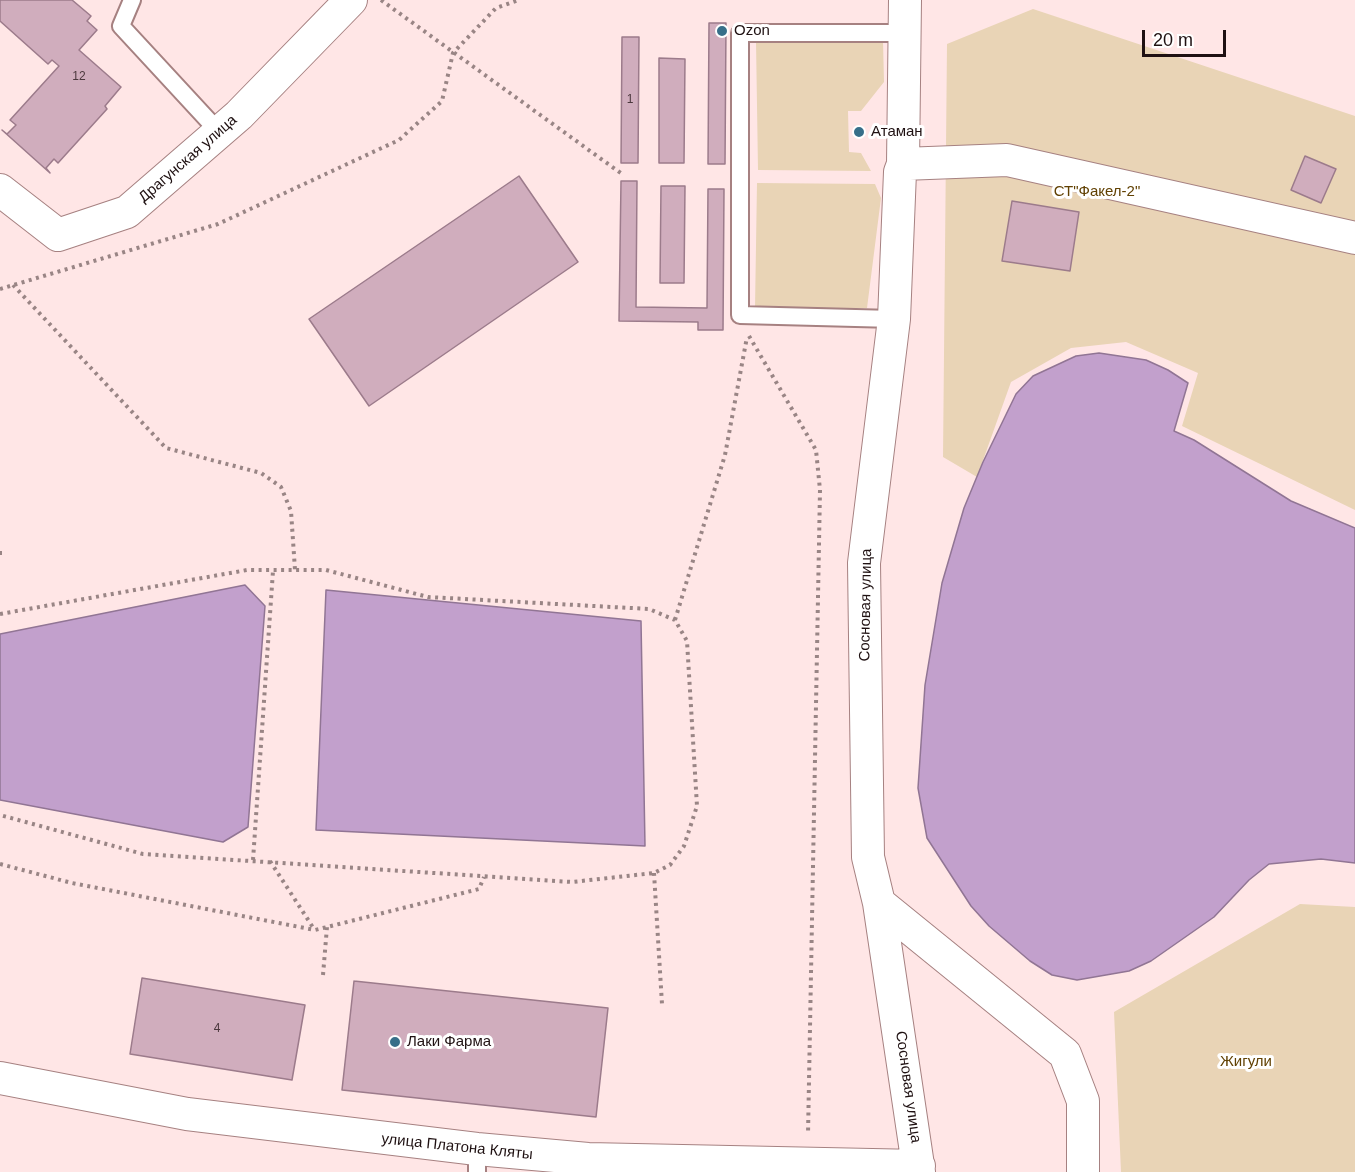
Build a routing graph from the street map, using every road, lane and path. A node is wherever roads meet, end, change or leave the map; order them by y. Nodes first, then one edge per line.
1 (132, 0) edge
2 (351, 0) edge
3 (380, 0) edge
4 (519, 0) edge
5 (905, 0) edge
6 (905, 33) junction
7 (453, 53) junction
8 (219, 132) junction
9 (903, 164) junction
10 (622, 174) dead end
11 (0, 190) edge
12 (1355, 238) edge
13 (13, 285) junction
14 (0, 289) edge
15 (894, 319) junction
16 (273, 570) junction
17 (295, 570) junction
18 (0, 614) edge
19 (675, 620) junction
20 (0, 815) edge
21 (253, 860) junction
22 (270, 861) junction
23 (0, 864) edge
24 (654, 873) junction
25 (484, 877) junction
26 (879, 903) junction
27 (327, 927) junction
28 (315, 930) junction
29 (323, 975) dead end
30 (662, 1004) dead end
31 (0, 1078) edge
32 (477, 1161) edge
33 (808, 1164) junction
34 (588, 1166) edge
35 (919, 1169) edge
36 (1083, 1172) edge

1 - 8 lane
2 - 8 street, Драгунская улица
3 - 7 path
4 - 7 path
5 - 6 street, Сосновая улица
6 - 9 street, Сосновая улица
6 - 15 lane
7 - 10 path
7 - 13 path
8 - 11 street, Драгунская улица
9 - 12 street
9 - 15 street, Сосновая улица
13 - 14 path
13 - 17 path
15 - 26 street, Сосновая улица
16 - 17 path
16 - 18 path
16 - 21 path
17 - 19 path
19 - 24 path
19 - 33 path
20 - 21 path
21 - 22 path
22 - 25 path
22 - 28 path
23 - 28 path
24 - 25 path
24 - 30 path
25 - 27 path
26 - 35 street, Сосновая улица
26 - 36 street
27 - 28 path
27 - 29 path
31 - 32 street, улица Платона Кляты
32 - 34 street, улица Платона Кляты
33 - 34 street, улица Платона Кляты
33 - 35 street, улица Платона Кляты

